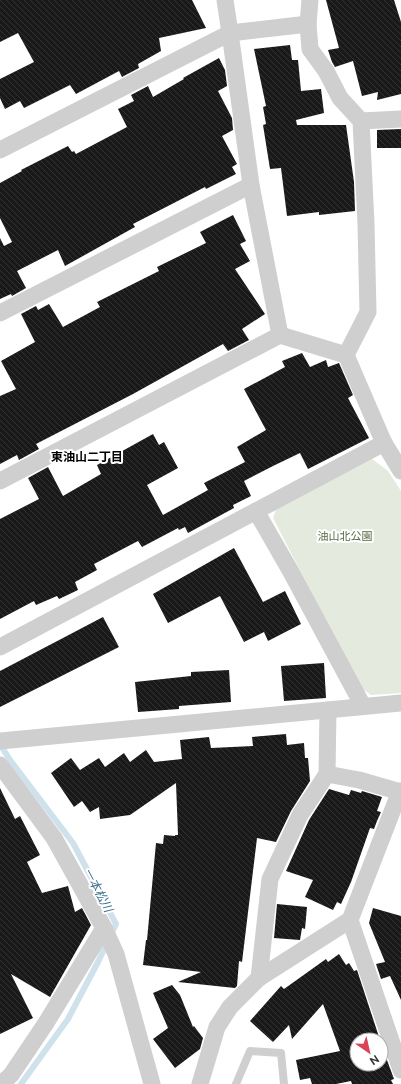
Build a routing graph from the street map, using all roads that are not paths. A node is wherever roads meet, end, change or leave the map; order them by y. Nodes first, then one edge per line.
1 (225, 0) edge
2 (310, 0) edge
3 (308, 24) junction
4 (230, 33) junction
5 (401, 119) edge
6 (361, 121) junction
7 (0, 150) edge
8 (251, 185) junction
9 (0, 313) edge
10 (280, 335) junction
11 (346, 355) junction
12 (384, 443) junction
13 (401, 471) edge
14 (0, 481) edge
15 (256, 510) junction
16 (0, 647) edge
17 (401, 703) edge
18 (363, 706) junction
19 (328, 710) junction
20 (6, 741) edge
21 (0, 765) edge
22 (327, 774) junction
23 (401, 792) edge
24 (350, 920) junction
25 (104, 928) junction
26 (258, 978) junction
27 (401, 1070) edge
28 (1, 1084) edge
29 (152, 1084) edge
30 (200, 1084) edge
31 (236, 1084) edge
32 (284, 1084) edge

1 - 4 street
2 - 3 street
3 - 4 street
3 - 6 street
4 - 7 street
4 - 8 street
5 - 6 street
6 - 11 street
8 - 9 street
8 - 10 street
10 - 11 street
10 - 14 street
11 - 12 street
12 - 13 street
12 - 15 street
15 - 16 street
15 - 18 street
17 - 18 street
18 - 19 street
19 - 20 street
19 - 22 street
21 - 25 street
22 - 23 street
22 - 26 street
23 - 24 street
24 - 26 street
24 - 27 street
25 - 28 street
25 - 29 street
26 - 30 street
31 - 32 lane

